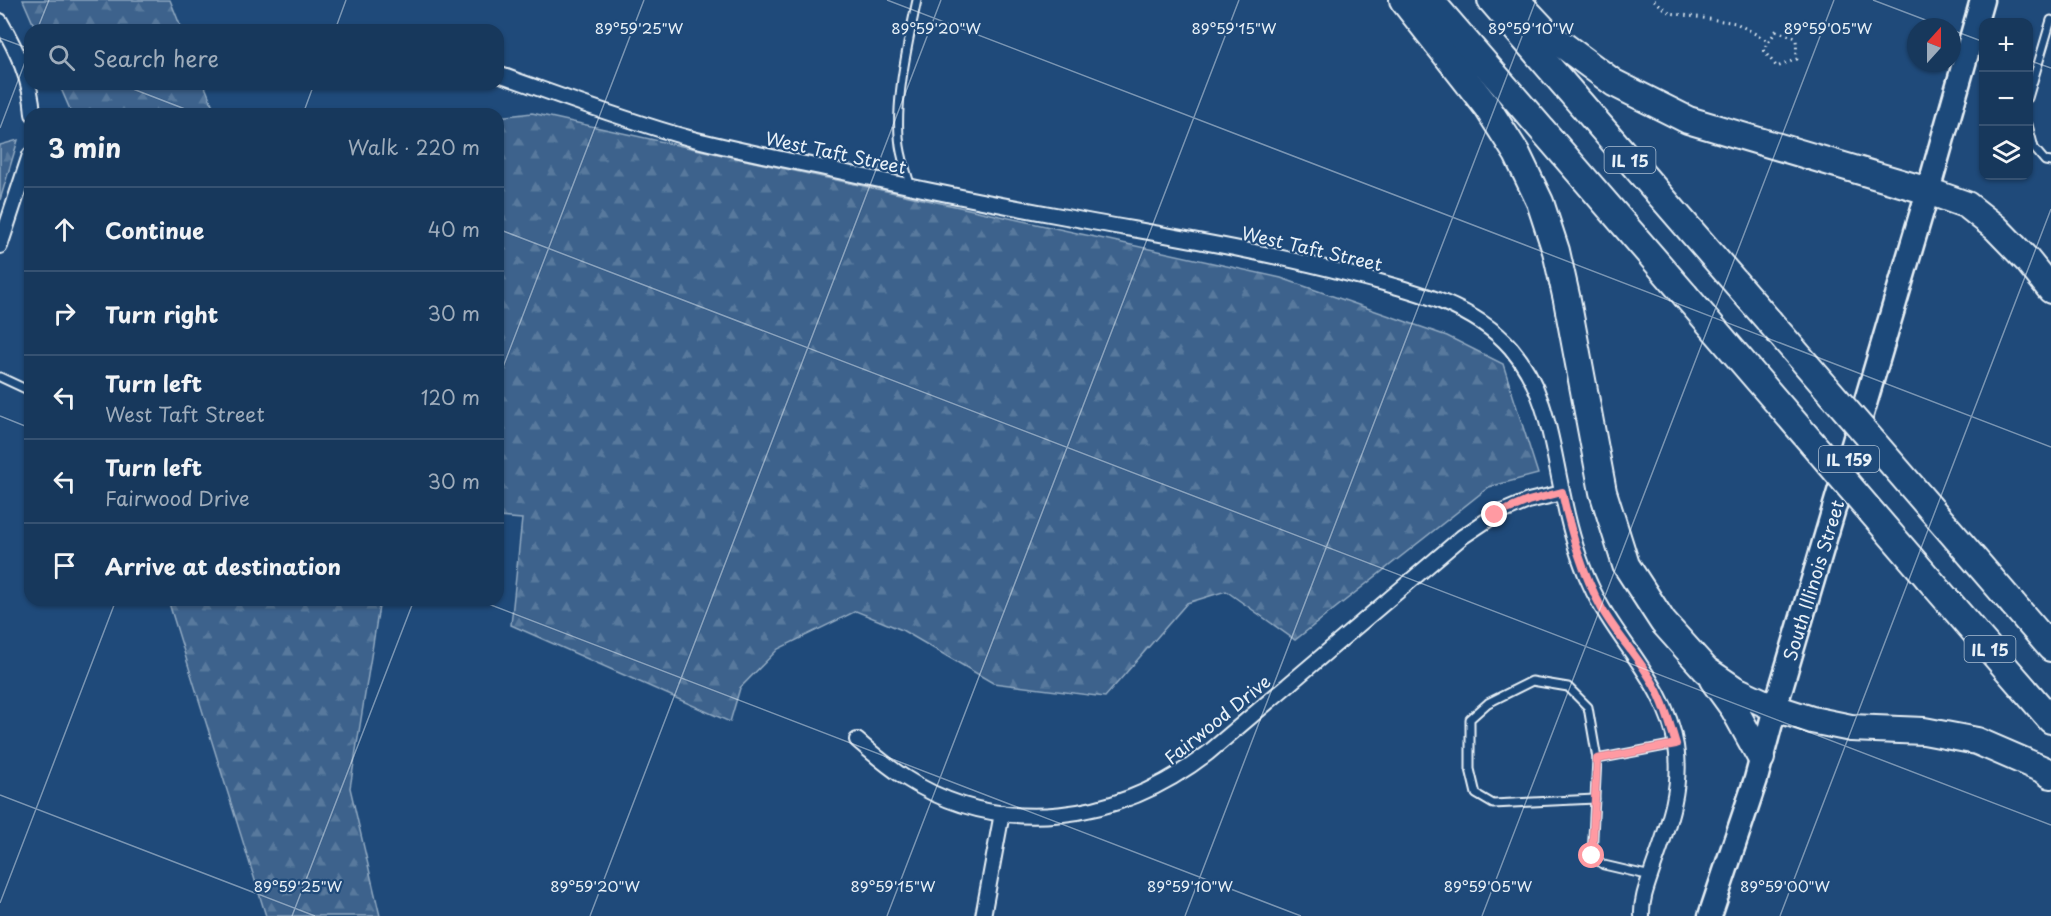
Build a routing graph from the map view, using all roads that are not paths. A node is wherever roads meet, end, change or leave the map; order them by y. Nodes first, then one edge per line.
1 (918, 0) edge
2 (1403, 0) edge
3 (1430, 0) edge
4 (1491, 0) edge
5 (1516, 0) edge
6 (1982, 0) edge
7 (2051, 20) edge
8 (0, 21) edge
9 (24, 68) edge
10 (504, 76) edge
11 (2033, 81) edge
12 (31, 90) edge
13 (33, 108) edge
14 (2028, 126) edge
15 (2051, 162) edge
16 (24, 173) edge
17 (911, 187) junction
18 (1928, 191) junction
19 (0, 246) edge
20 (2051, 290) edge
21 (0, 377) edge
22 (24, 388) edge
23 (1562, 492) junction
24 (2051, 648) edge
25 (1706, 670) junction
26 (1775, 708) junction
27 (2051, 720) edge
28 (856, 740) dead end
29 (1676, 744) junction
30 (1761, 758) junction
31 (1597, 759) junction
32 (2051, 775) edge
33 (1595, 799) junction
34 (1002, 813) junction
35 (1651, 876) junction
36 (983, 916) edge
37 (1642, 916) edge
38 (1710, 916) edge

1 - 17 lane
2 - 25 highway
3 - 27 highway, IL 15, bridge
4 - 24 highway, IL 15, bridge
5 - 18 highway
6 - 18 main road, South Illinois Street / IL 159
7 - 11 lane
8 - 9 street
10 - 17 street, West Taft Street
12 - 13 street
14 - 15 lane
16 - 19 street
17 - 23 street, West Taft Street
18 - 20 highway
18 - 26 main road, South Illinois Street / IL 159
21 - 22 lane
23 - 29 street, West Taft Street
23 - 34 street, Fairwood Drive
25 - 26 highway
25 - 30 highway
26 - 30 main road, South Illinois Street / IL 159
26 - 32 highway
28 - 34 street, Fairwood Drive
29 - 31 lane
29 - 35 street, West Taft Street
30 - 38 main road, South Illinois Street / IL 159
31 - 33 lane
31 - 33 lane
33 - 35 lane
34 - 36 street
35 - 37 street, West Taft Street

